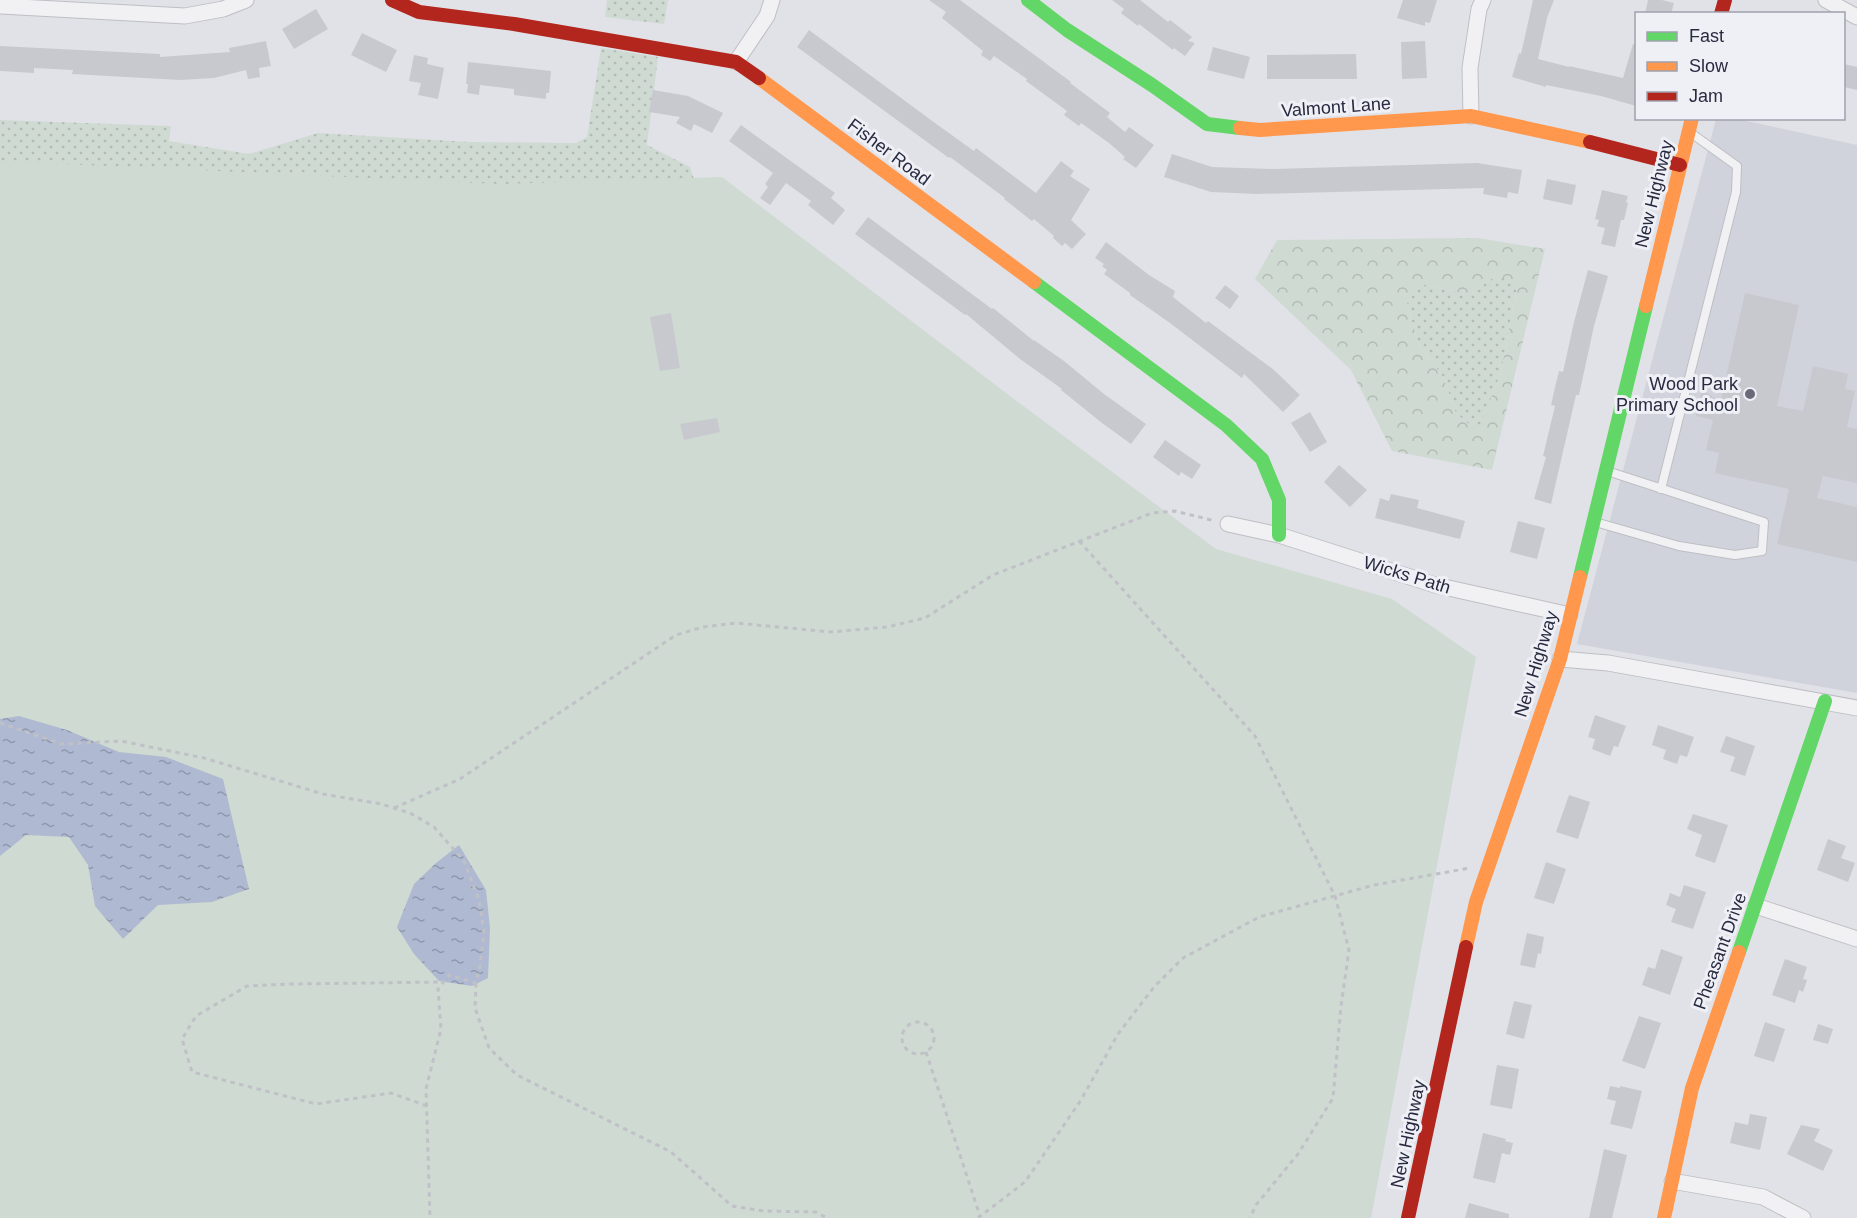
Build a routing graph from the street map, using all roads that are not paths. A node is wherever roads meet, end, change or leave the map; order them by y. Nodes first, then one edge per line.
1 (246, 0) edge
2 (392, 0) edge
3 (772, 0) edge
4 (1028, 0) edge
5 (1483, 0) edge
6 (1826, 0) edge
7 (0, 6) edge
8 (1857, 17) edge
9 (736, 62) junction
10 (1471, 116) junction
11 (1690, 125) edge
12 (1680, 165) junction
13 (1605, 471) junction
14 (1661, 489) junction
15 (1593, 521) junction
16 (1228, 525) road end
17 (1280, 535) junction
18 (1570, 615) junction
19 (1560, 658) junction
20 (1826, 701) junction
21 (1857, 708) edge
22 (1756, 906) junction
23 (1857, 939) edge
24 (1672, 1181) junction
25 (1408, 1218) edge
26 (1664, 1218) edge
27 (1803, 1218) edge

1 - 7 street
2 - 9 street, Fisher Road
3 - 9 street
4 - 10 street, Valmont Lane
5 - 10 street
6 - 8 street
9 - 17 street, Fisher Road
10 - 12 street, Valmont Lane
11 - 12 street, New Highway
11 - 14 lane
12 - 13 street, New Highway
13 - 14 lane
13 - 15 street, New Highway
14 - 15 lane
15 - 18 street, New Highway
16 - 17 street, Wicks Path
17 - 18 street, Wicks Path
18 - 19 street, New Highway
19 - 20 street
19 - 25 street, New Highway
20 - 21 street
20 - 22 street, Pheasant Drive
22 - 23 street
22 - 24 street, Pheasant Drive
24 - 26 street, Pheasant Drive
24 - 27 street

